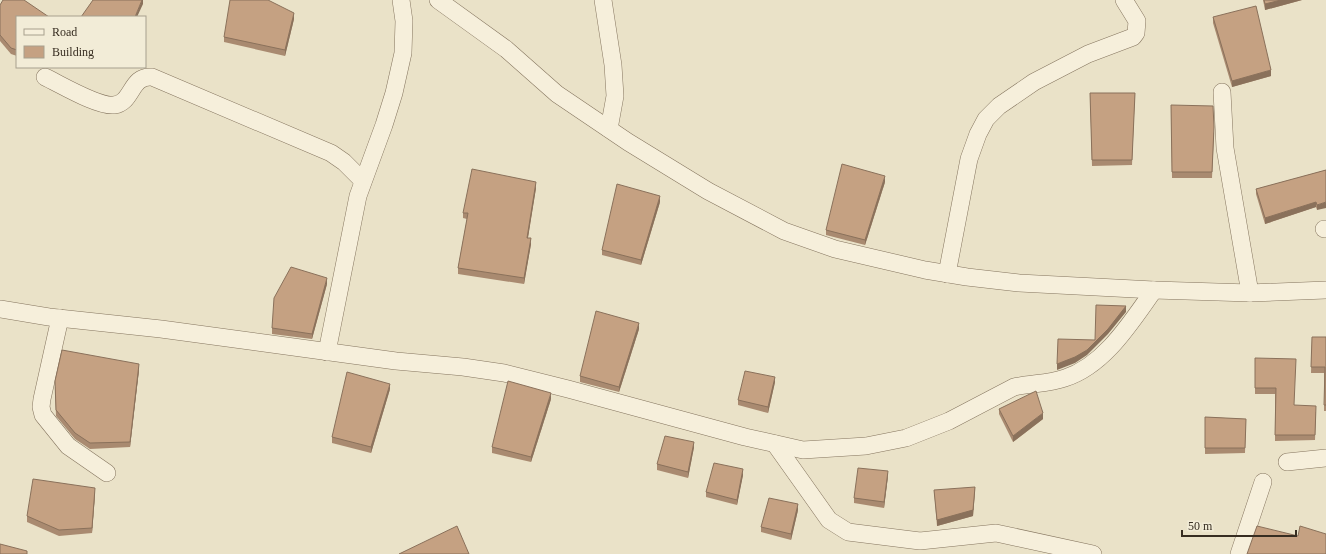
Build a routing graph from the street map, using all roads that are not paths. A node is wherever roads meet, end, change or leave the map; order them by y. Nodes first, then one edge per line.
1 (401, 0) edge
2 (438, 0) edge
3 (603, 0) edge
4 (1124, 0) edge
5 (45, 77) dead end
6 (1222, 92) dead end
7 (609, 129) junction
8 (363, 181) junction
9 (947, 274) junction
10 (1154, 290) junction
11 (1326, 290) edge
12 (1250, 293) junction
13 (0, 308) edge
14 (60, 318) junction
15 (327, 352) junction
16 (775, 444) junction
17 (1326, 458) edge
18 (1286, 462) dead end
19 (108, 473) dead end
20 (1263, 482) dead end
21 (1064, 551) edge
22 (1093, 554) edge
23 (1238, 554) edge

1 - 8 street
2 - 7 street
3 - 7 street
4 - 9 street
5 - 8 street
6 - 12 street
7 - 9 street
8 - 15 street
9 - 10 street
10 - 12 street
10 - 16 street
11 - 12 street
13 - 14 street
14 - 15 street
14 - 19 street
15 - 16 street
16 - 21 street
17 - 18 street
20 - 23 street
21 - 22 street

